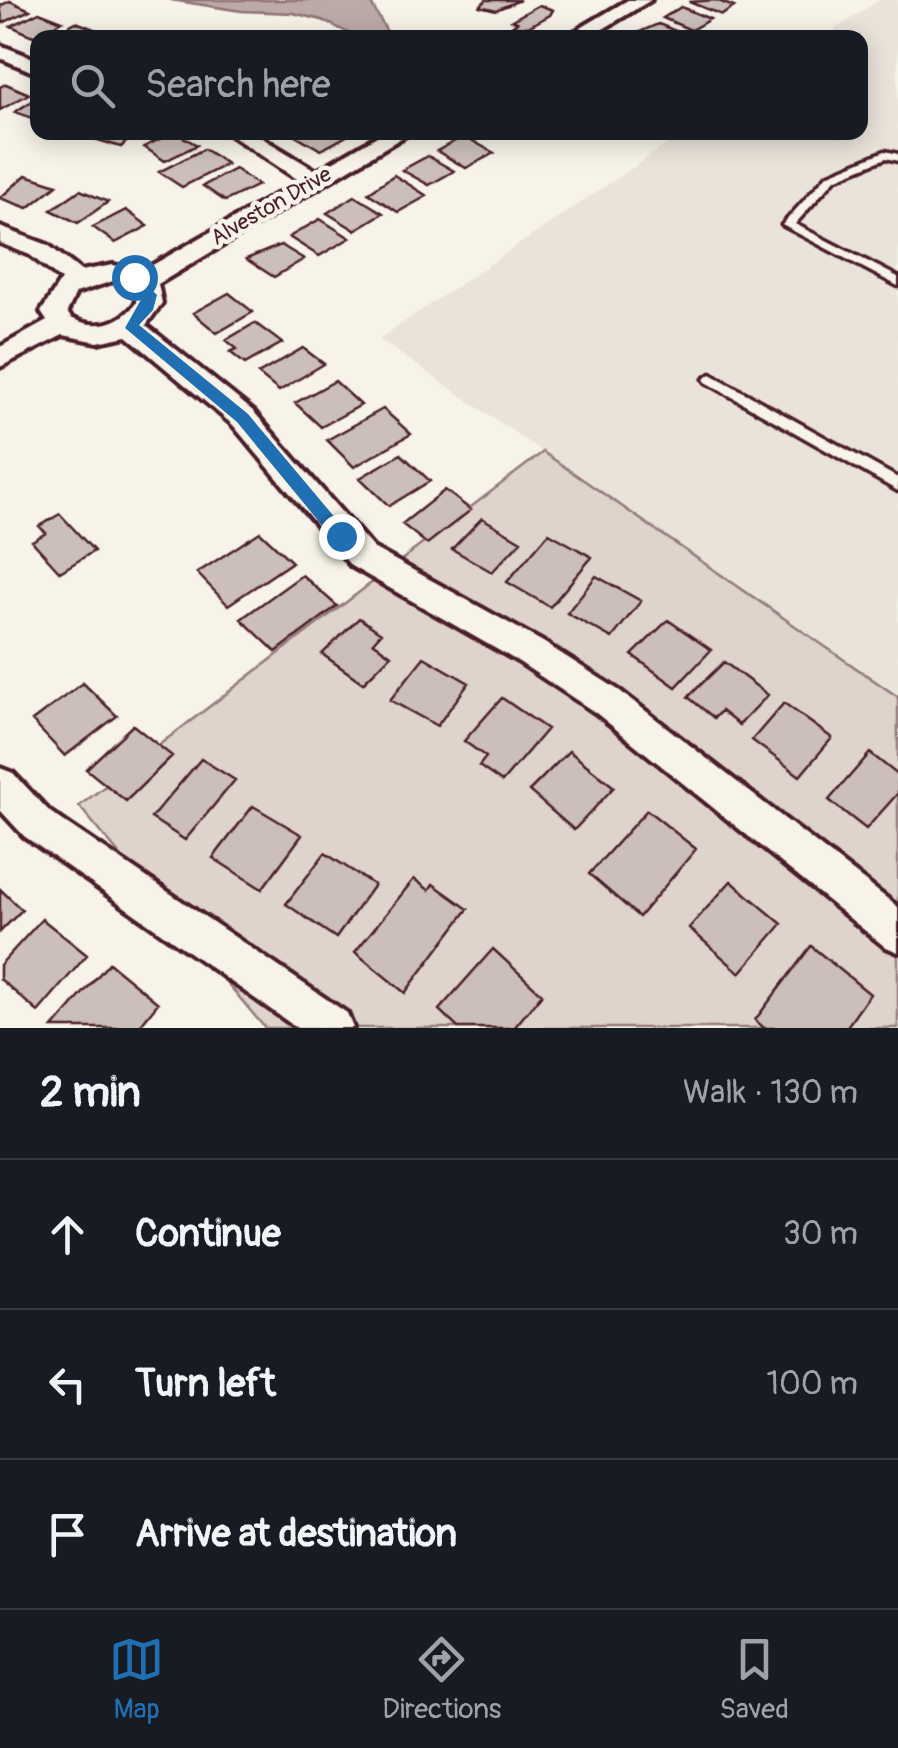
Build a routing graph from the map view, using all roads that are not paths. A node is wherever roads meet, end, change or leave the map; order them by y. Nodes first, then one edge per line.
1 (585, 0) edge
2 (642, 0) edge
3 (614, 14) junction
4 (586, 30) edge
5 (0, 50) edge
6 (30, 64) edge
7 (249, 140) edge
8 (387, 140) edge
9 (898, 158) edge
10 (315, 180) junction
11 (0, 234) edge
12 (78, 281) junction
13 (142, 282) junction
14 (898, 282) edge
15 (62, 324) junction
16 (130, 325) junction
17 (0, 358) edge
18 (710, 379) dead end
19 (898, 485) edge
20 (0, 785) edge
21 (898, 932) edge
22 (332, 1028) edge

1 - 3 street
2 - 3 street
3 - 4 street
5 - 6 street
7 - 10 street
8 - 10 street, Alveston Drive
9 - 14 lane
10 - 13 street, Alveston Drive
11 - 12 street
12 - 13 street
12 - 15 street
13 - 16 street
15 - 16 street
15 - 17 street
16 - 21 street
18 - 19 lane
20 - 22 street

